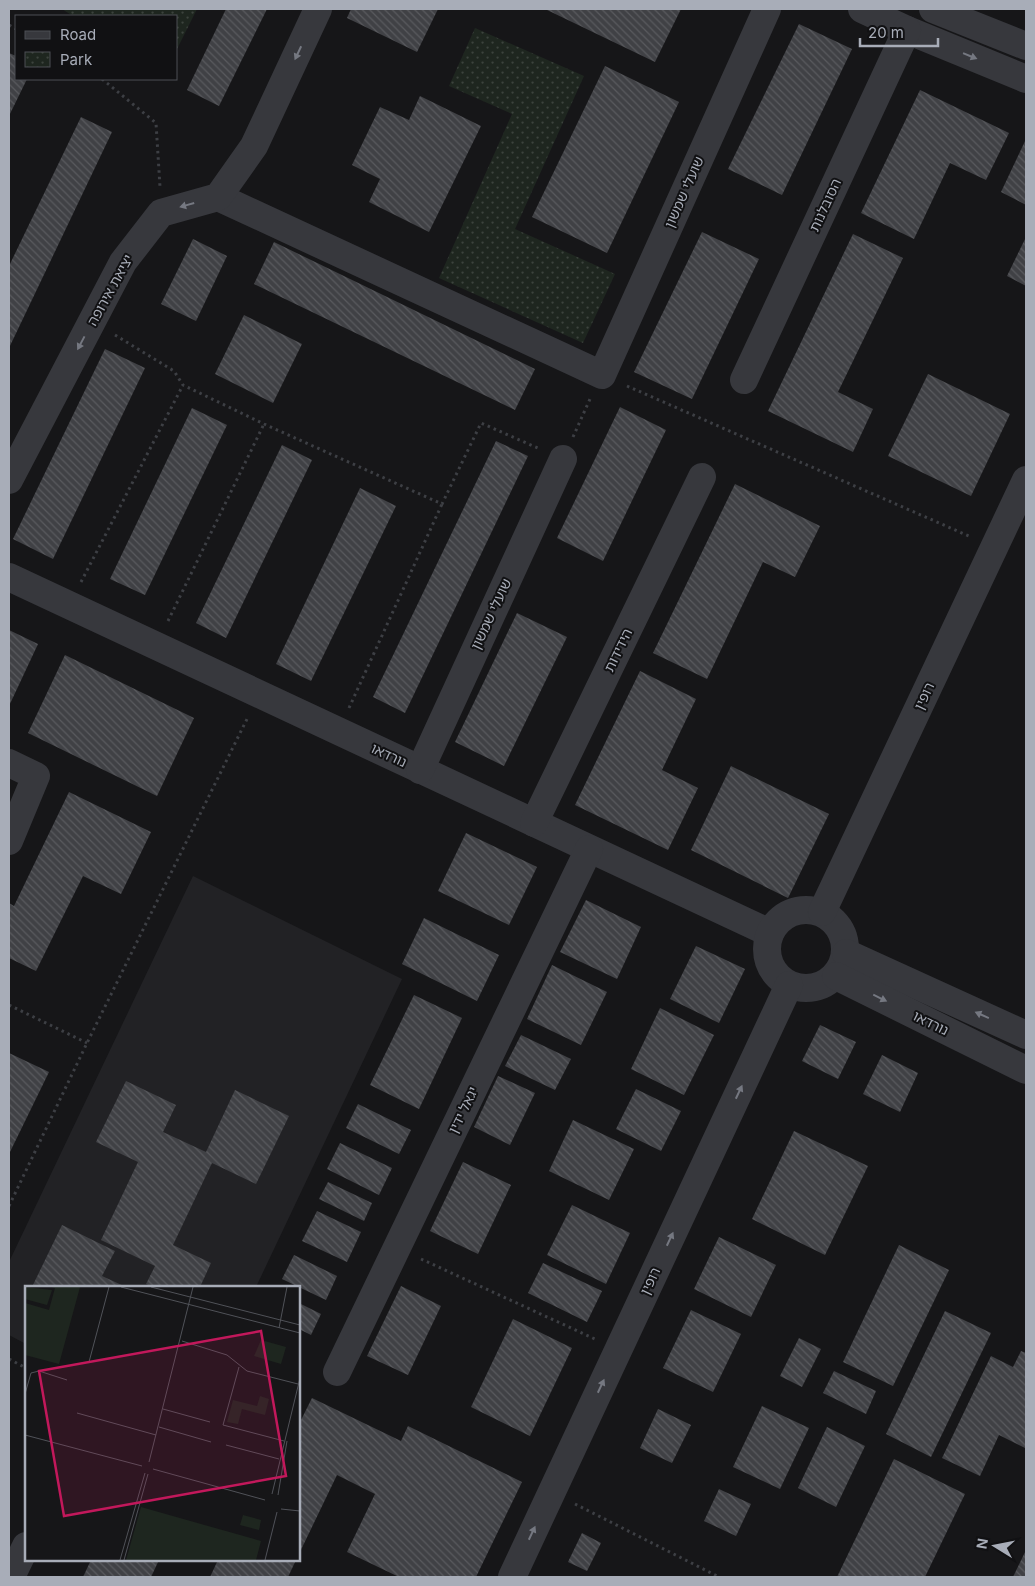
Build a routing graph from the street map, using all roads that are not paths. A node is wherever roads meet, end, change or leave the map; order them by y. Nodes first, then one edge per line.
1 (318, 9) edge
2 (767, 9) edge
3 (862, 9) edge
4 (933, 9) edge
5 (907, 30) junction
6 (1026, 46) edge
7 (1026, 79) edge
8 (218, 196) junction
9 (744, 380) dead end
10 (562, 459) road end
11 (702, 477) dead end
12 (9, 480) edge
13 (1026, 480) edge
14 (9, 577) edge
15 (9, 763) edge
16 (420, 770) junction
17 (534, 823) junction
18 (9, 841) edge
19 (589, 849) junction
20 (822, 912) junction
21 (770, 934) junction
22 (841, 965) junction
23 (789, 985) junction
24 (1026, 1035) edge
25 (1026, 1070) edge
26 (337, 1372) dead end
27 (25, 1548) edge
28 (11, 1577) edge
29 (512, 1577) edge

1 -> 8 street
2 - 8 street, שועלי שמשון
3 - 5 street
4 - 6 street
5 -> 7 street
5 - 9 street, הסובלנות
8 -> 12 street, יציאת אירופה
10 - 16 street, שועלי שמשון
11 - 17 street, הידידות
13 - 20 street, רופין
14 - 16 street, נורדאו
15 - 18 street
16 - 17 street, נורדאו
17 - 19 street, נורדאו
19 - 21 street, נורדאו
19 - 26 street, יגאל ידין
20 - 21 street
20 - 22 street
21 - 23 street
22 - 23 street
24 -> 22 street, נורדאו
22 -> 25 street, נורדאו
29 -> 23 street, רופין
27 - 28 street

